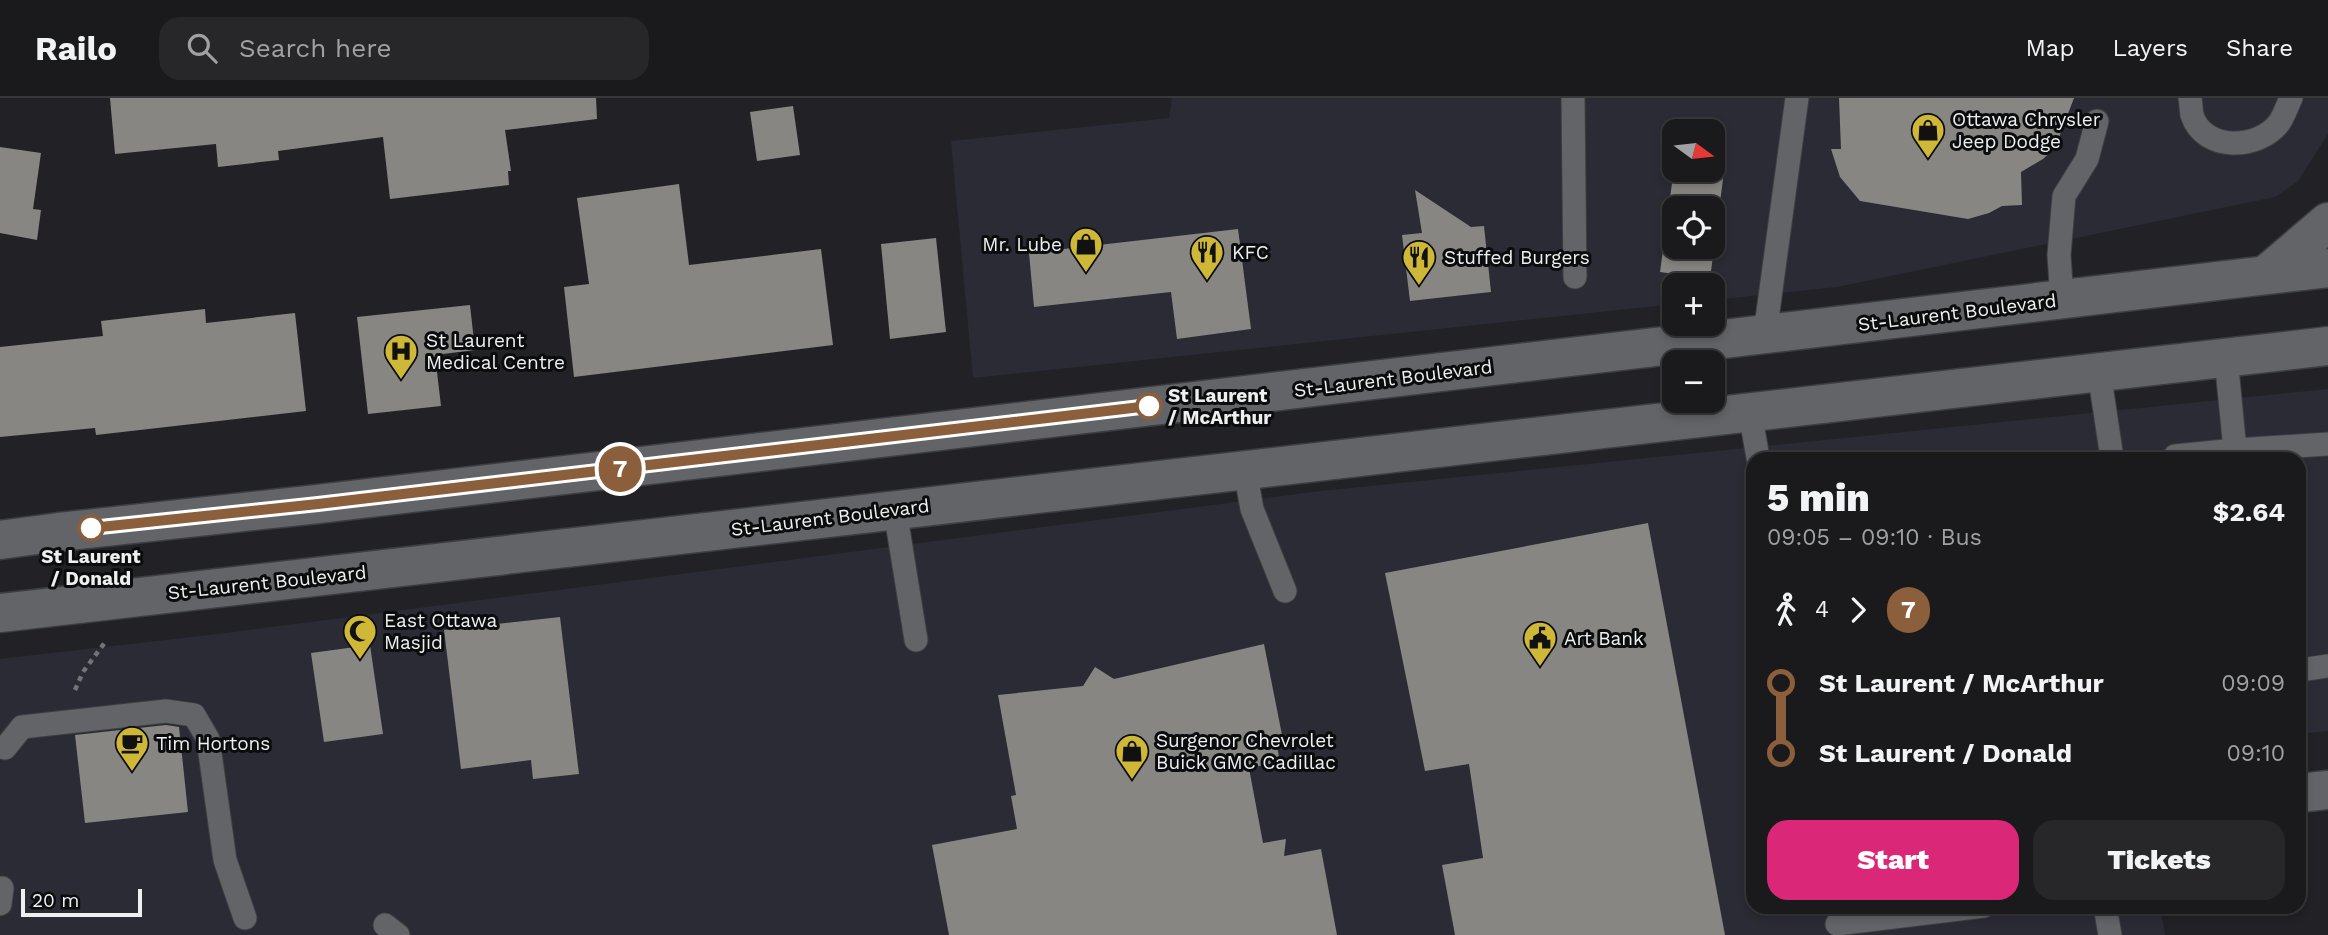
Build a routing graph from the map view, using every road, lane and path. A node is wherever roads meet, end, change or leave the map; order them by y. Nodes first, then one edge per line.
1 (1573, 98) edge
2 (1797, 98) edge
3 (2190, 98) edge
4 (2291, 98) edge
5 (2097, 121) dead end
6 (2328, 222) edge
7 (2328, 268) edge
8 (2267, 274) junction
9 (1575, 277) dead end
10 (2062, 299) junction
11 (1765, 334) junction
12 (2328, 346) edge
13 (2226, 358) junction
14 (2099, 372) junction
15 (1750, 412) junction
16 (2328, 444) edge
17 (2235, 450) junction
18 (1757, 452) edge
19 (2111, 452) edge
20 (2215, 452) edge
21 (1245, 470) junction
22 (895, 510) junction
23 (0, 540) edge
24 (1285, 591) dead end
25 (0, 613) edge
26 (916, 640) dead end
27 (107, 641) dead end
28 (2328, 666) edge
29 (2306, 669) edge
30 (61, 723) junction
31 (5, 748) dead end
32 (2328, 790) edge
33 (2306, 792) edge
34 (1910, 914) edge
35 (2106, 914) edge
36 (245, 918) dead end
37 (1837, 922) edge
38 (2110, 935) edge

1 - 9 lane
2 - 11 lane
3 - 4 lane
5 - 10 lane
6 - 8 main road
7 - 8 main road, St-Laurent Boulevard
8 - 10 main road, St-Laurent Boulevard
10 - 11 main road, St-Laurent Boulevard
11 - 23 main road, St-Laurent Boulevard
12 - 13 main road, St-Laurent Boulevard
13 - 14 main road, St-Laurent Boulevard
13 - 17 lane
14 - 15 main road, St-Laurent Boulevard
14 - 19 lane
15 - 18 lane
15 - 21 main road, St-Laurent Boulevard
16 - 17 lane
17 - 20 lane
21 - 22 main road, St-Laurent Boulevard
21 - 24 lane
22 - 25 main road, St-Laurent Boulevard
22 - 26 lane
27 - 30 path
28 - 29 lane
30 - 31 lane
30 - 36 lane
32 - 33 main road
34 - 37 lane
35 - 38 lane

